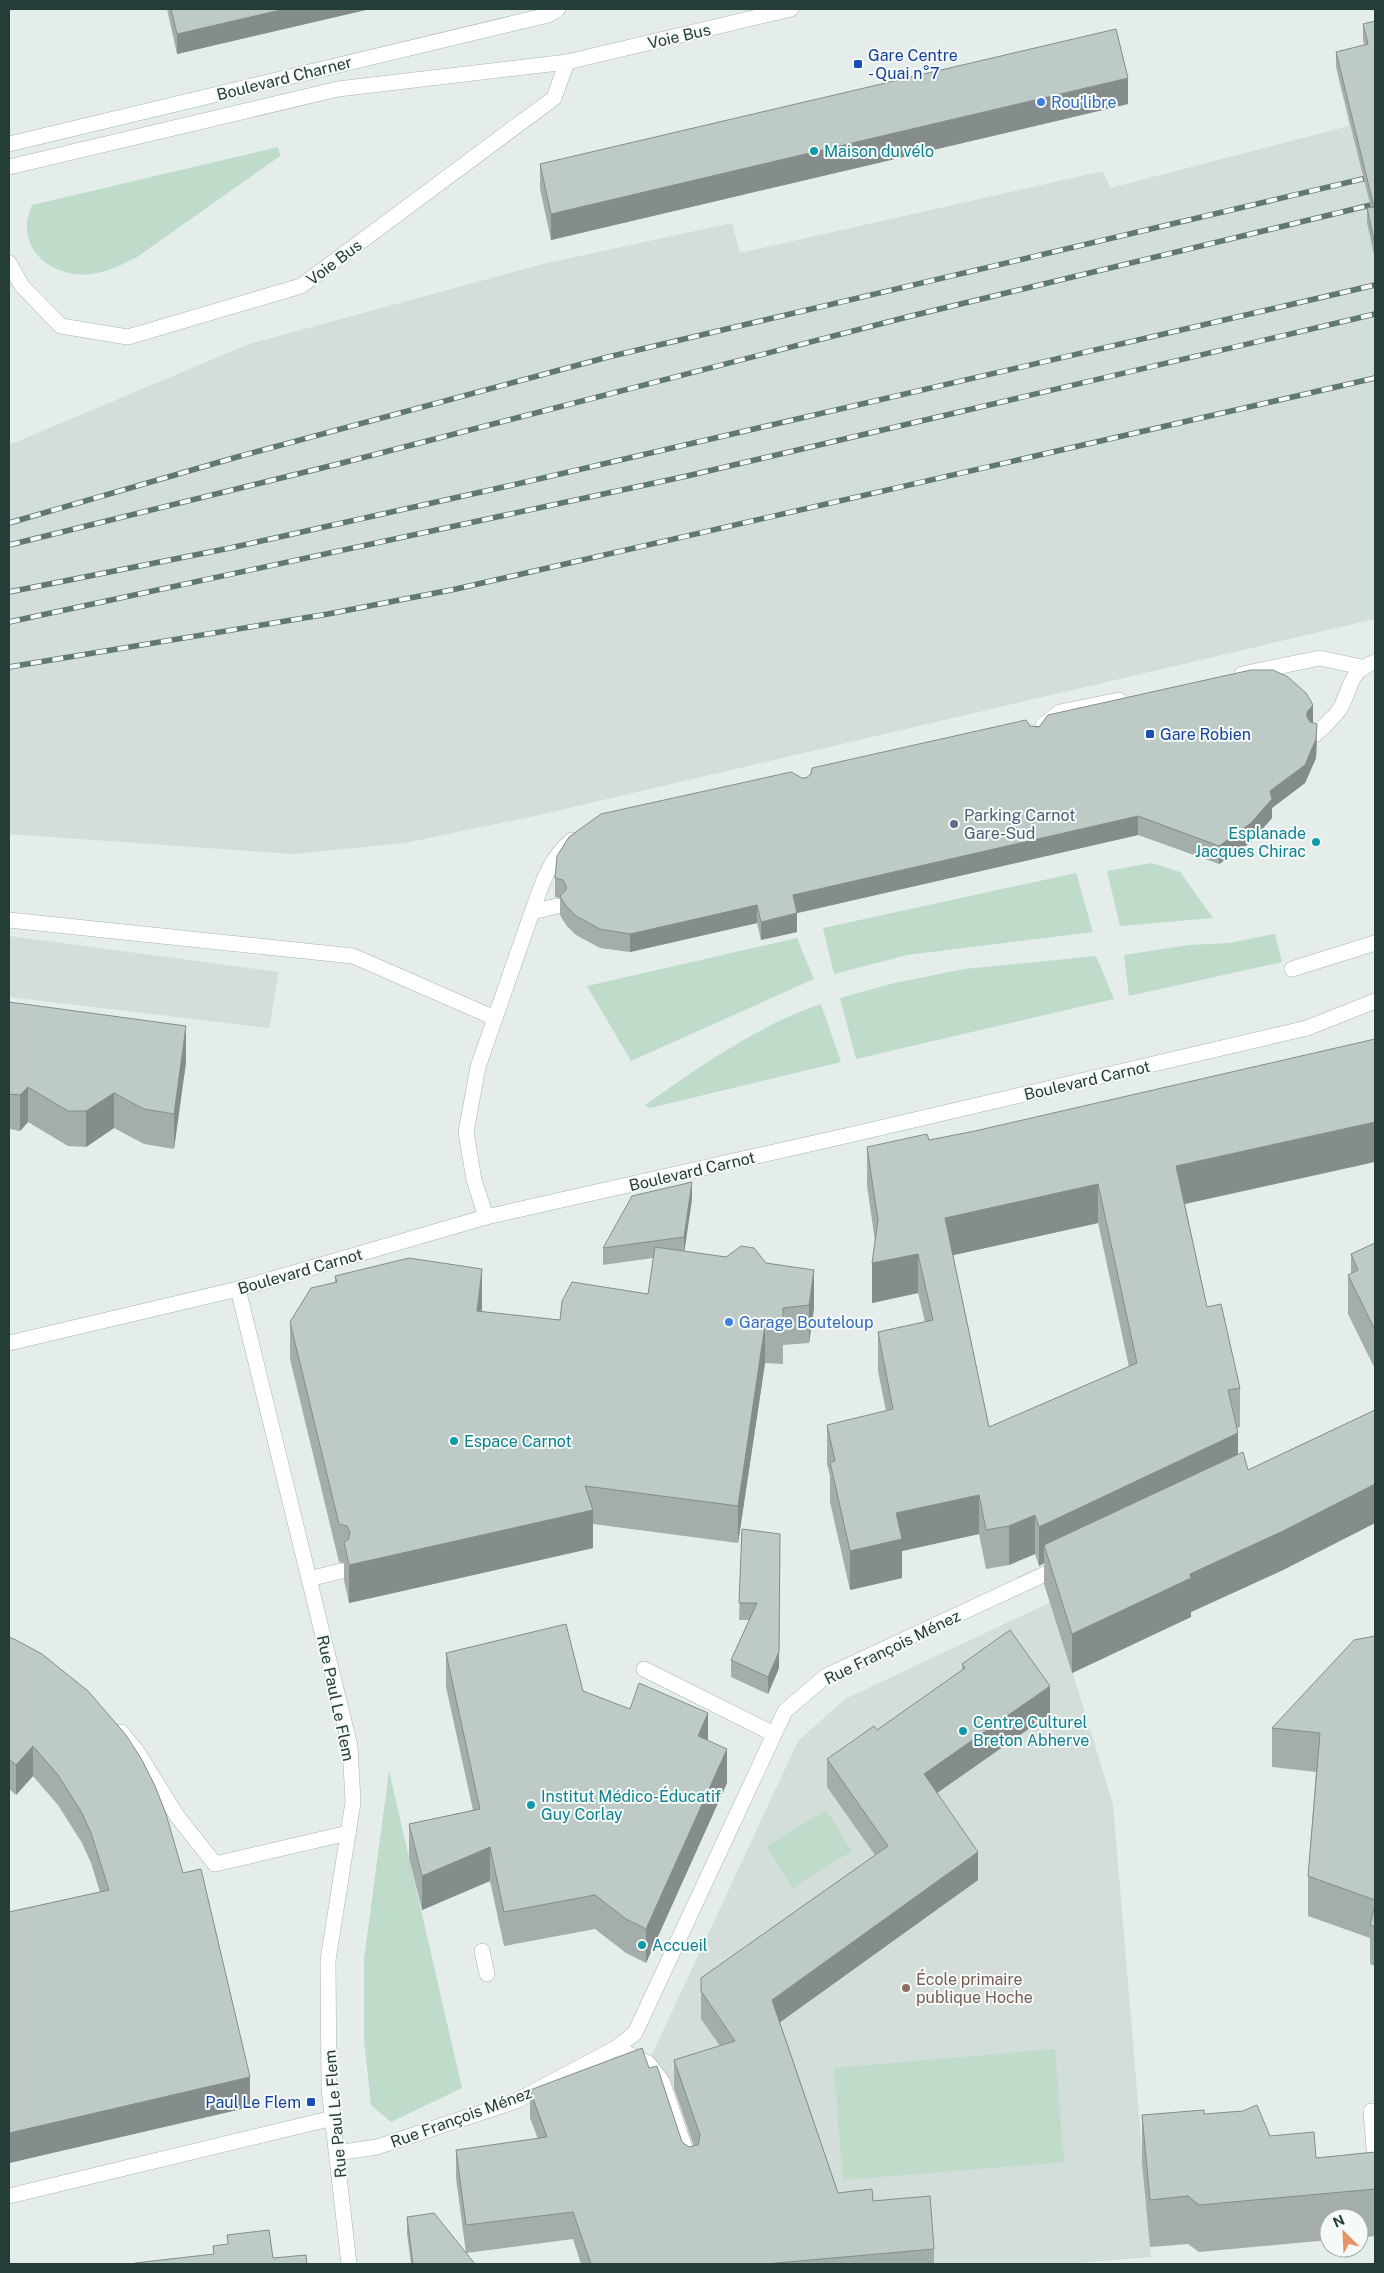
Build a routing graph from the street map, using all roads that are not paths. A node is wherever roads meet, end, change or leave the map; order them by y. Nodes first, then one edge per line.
1 (791, 9) edge
2 (553, 12) edge
3 (567, 62) junction
4 (9, 144) edge
5 (9, 167) edge
6 (9, 263) edge
7 (1368, 665) edge
8 (1224, 678) edge
9 (1138, 696) edge
10 (1316, 734) edge
11 (1035, 737) edge
12 (587, 830) edge
13 (557, 906) dead end
14 (532, 912) junction
15 (9, 920) edge
16 (1375, 943) edge
17 (1292, 969) dead end
18 (1375, 1001) edge
19 (495, 1018) junction
20 (486, 1217) junction
21 (238, 1290) junction
22 (9, 1343) edge
23 (1077, 1559) edge
24 (341, 1571) dead end
25 (309, 1579) junction
26 (644, 1669) dead end
27 (111, 1719) edge
28 (774, 1734) junction
29 (348, 1833) junction
30 (482, 1951) dead end
31 (486, 1974) dead end
32 (616, 2048) junction
33 (1371, 2111) dead end
34 (333, 2118) junction
35 (337, 2153) junction
36 (1375, 2160) edge
37 (691, 2166) edge
38 (9, 2196) edge
39 (349, 2264) edge

1 - 3 street, Voie Bus
2 - 4 street, Boulevard Charner
3 - 5 street, Voie Bus
3 - 6 street, Voie Bus
7 - 8 street
7 - 10 street
9 - 11 street
12 - 14 street
13 - 14 street
14 - 19 street
15 - 19 street
16 - 17 street
18 - 20 street, Boulevard Carnot
19 - 20 street
20 - 21 street, Boulevard Carnot
21 - 22 street, Boulevard Carnot
21 - 25 street, Rue Paul Le Flem
23 - 28 street, Rue François Ménez
24 - 25 street
25 - 29 street, Rue Paul Le Flem
26 - 28 street
27 - 29 street
28 - 32 street, Rue François Ménez
29 - 34 street, Rue Paul Le Flem
30 - 31 street
32 - 35 street, Rue François Ménez
32 - 37 street
33 - 36 street
34 - 35 street, Rue Paul Le Flem
34 - 38 street
35 - 39 street, Rue Paul Le Flem

